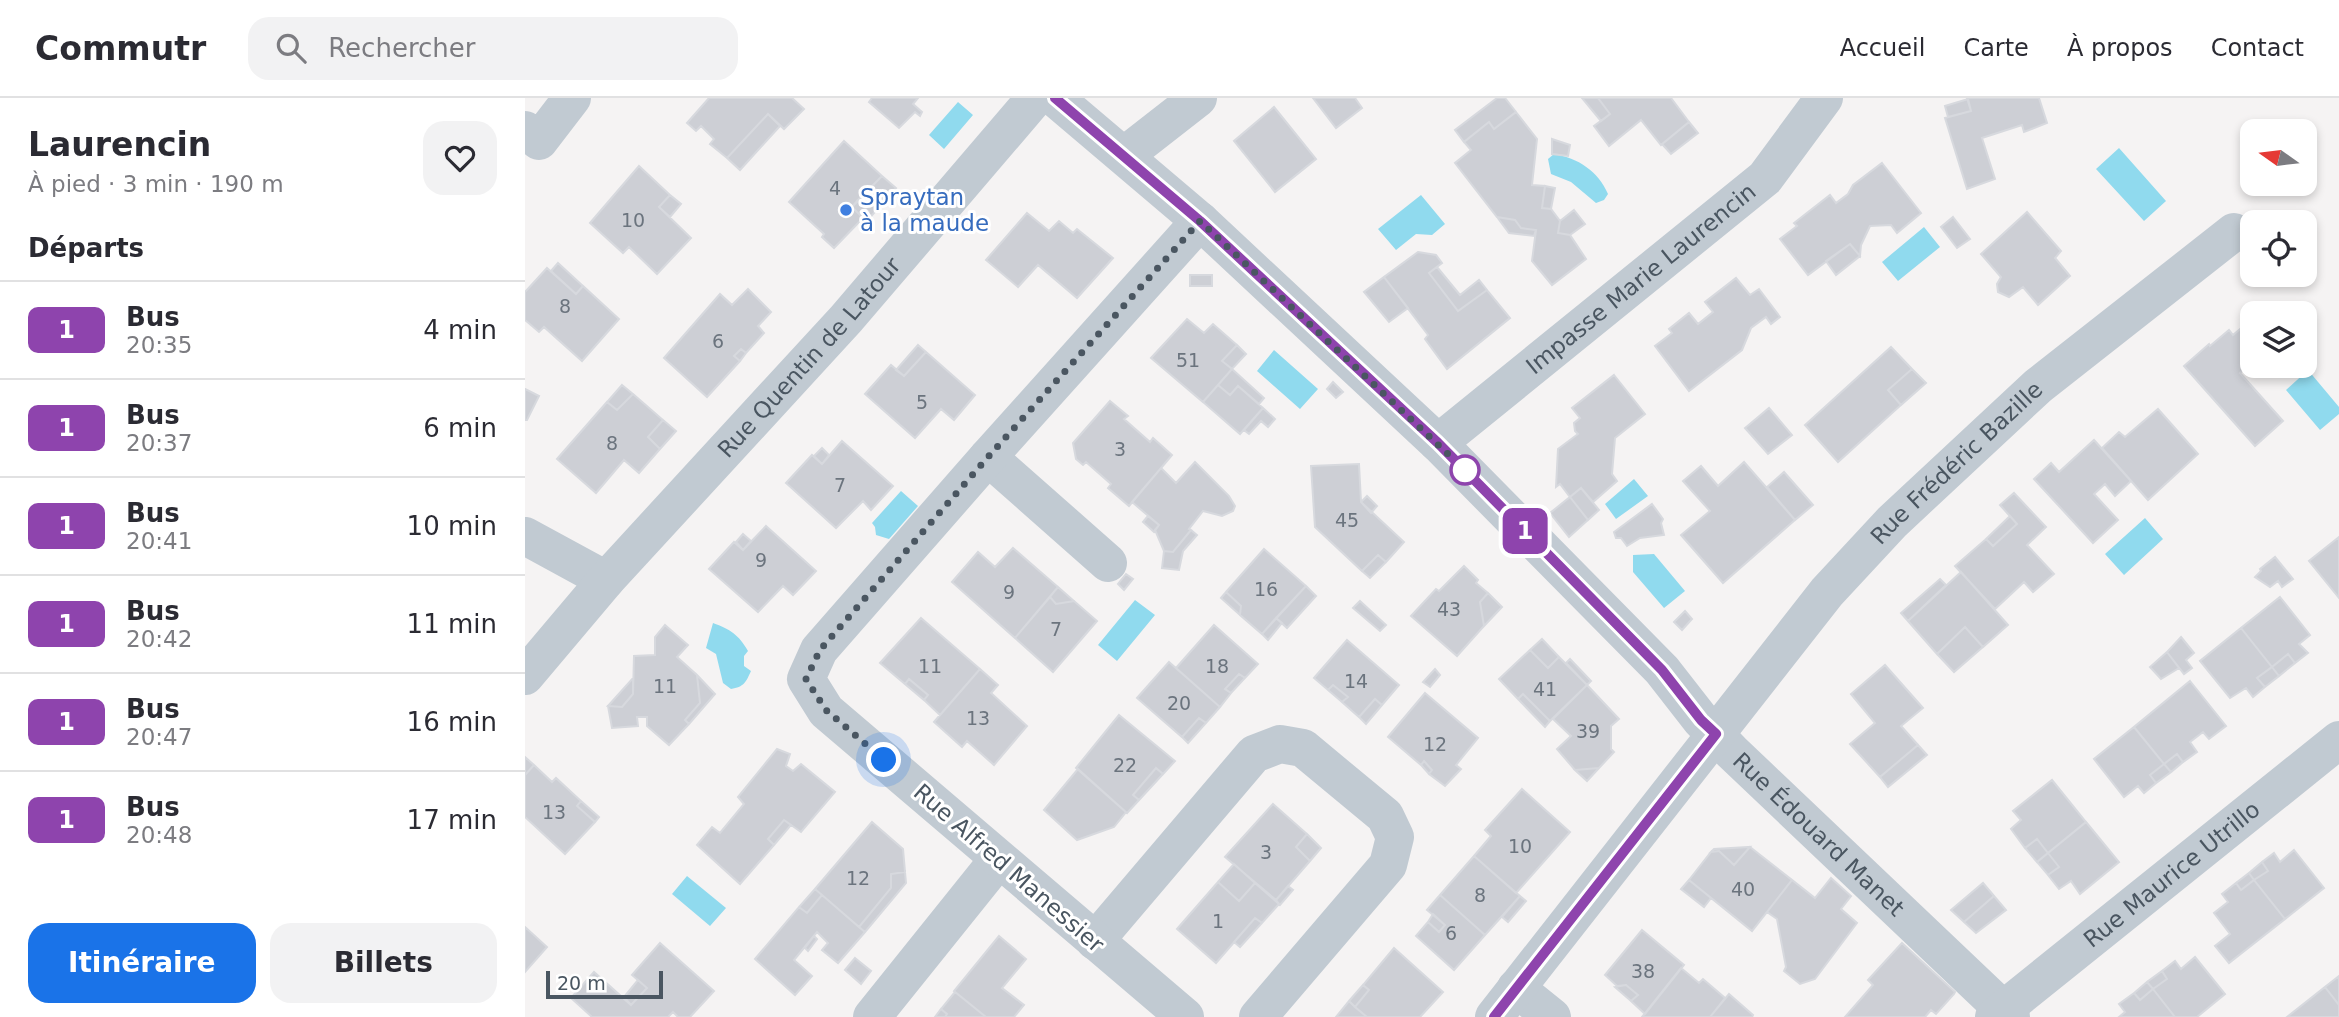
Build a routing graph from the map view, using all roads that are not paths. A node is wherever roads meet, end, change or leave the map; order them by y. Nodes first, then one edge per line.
1 (572, 98) edge
2 (1035, 98) edge
3 (1055, 98) edge
4 (1198, 98) edge
5 (1823, 98) edge
6 (525, 130) edge
7 (1125, 155) junction
8 (1200, 221) junction
9 (2234, 232) dead end
10 (1438, 443) junction
11 (988, 457) junction
12 (525, 536) edge
13 (1108, 564) dead end
14 (606, 580) junction
15 (525, 676) edge
16 (1716, 734) junction
17 (2339, 740) edge
18 (998, 860) junction
19 (1095, 941) junction
20 (1505, 1003) edge
21 (2002, 1014) edge
22 (872, 1017) edge
23 (1185, 1017) edge
24 (1258, 1017) edge
25 (1552, 1017) edge

1 - 6 street
2 - 14 street, Rue Quentin de Latour
3 - 7 street, Rue Édouard Manet
4 - 7 street
5 - 10 street, Impasse Marie Laurencin
7 - 8 street, Rue Édouard Manet
8 - 10 street, Rue Édouard Manet
8 - 11 street, Rue Alfred Manessier
9 - 16 street, Rue Frédéric Bazille
10 - 16 street, Rue Édouard Manet
11 - 13 street
11 - 18 street, Rue Alfred Manessier
12 - 14 street
14 - 15 street, Rue Quentin de Latour
16 - 20 street, Rue Frédéric Bazille
16 - 21 street, Rue Édouard Manet
17 - 21 street, Rue Maurice Utrillo
18 - 19 street, Rue Alfred Manessier
18 - 22 street
19 - 23 street, Rue Alfred Manessier
19 - 24 street
20 - 25 street

